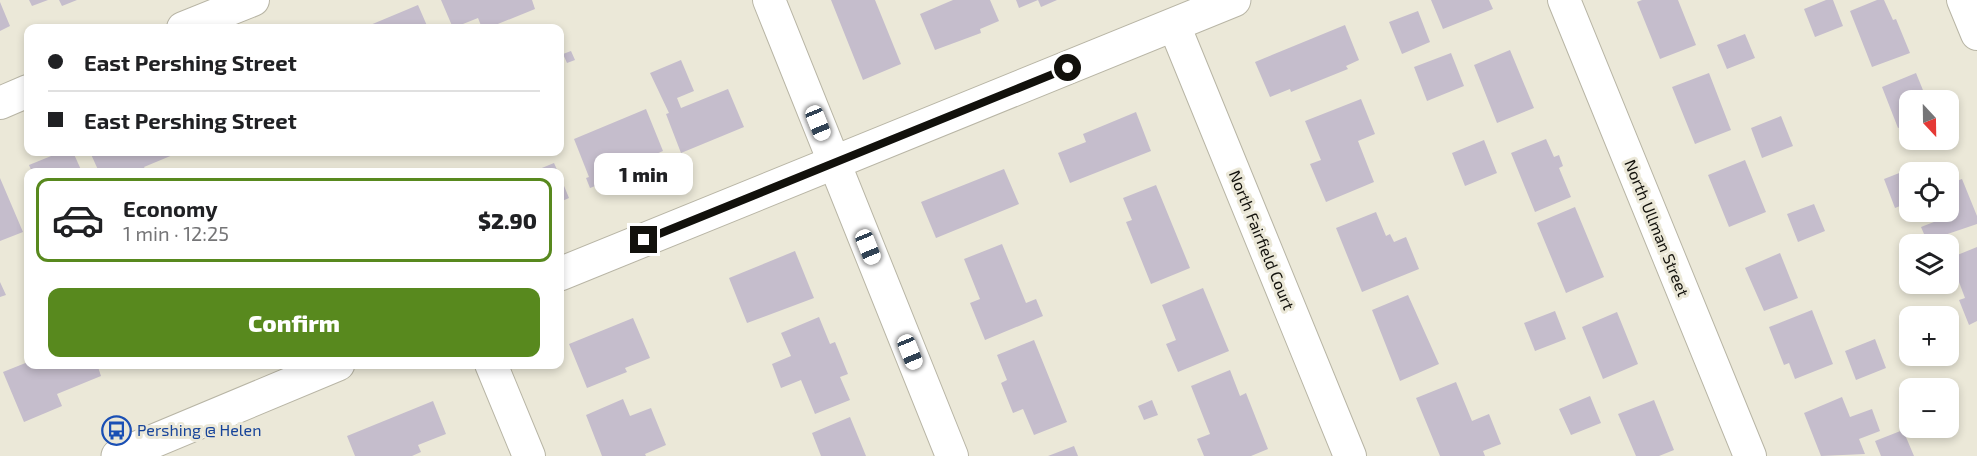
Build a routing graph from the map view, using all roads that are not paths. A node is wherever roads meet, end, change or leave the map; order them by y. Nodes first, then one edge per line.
1 (253, 0) edge
2 (769, 0) edge
3 (1234, 0) edge
4 (1563, 0) edge
5 (1963, 0) edge
6 (193, 24) edge
7 (1174, 25) junction
8 (1977, 34) edge
9 (24, 93) edge
10 (0, 103) edge
11 (834, 164) junction
12 (564, 272) edge
13 (326, 369) edge
14 (493, 369) edge
15 (118, 456) edge
16 (529, 456) edge
17 (952, 456) edge
18 (1350, 456) edge
19 (1750, 456) edge

1 - 6 street
2 - 11 street
3 - 7 street
4 - 19 street, North Ullman Street
5 - 8 street
7 - 11 street
7 - 18 street, North Fairfield Court
9 - 10 street
11 - 12 street
11 - 17 street
13 - 15 street
14 - 16 street

